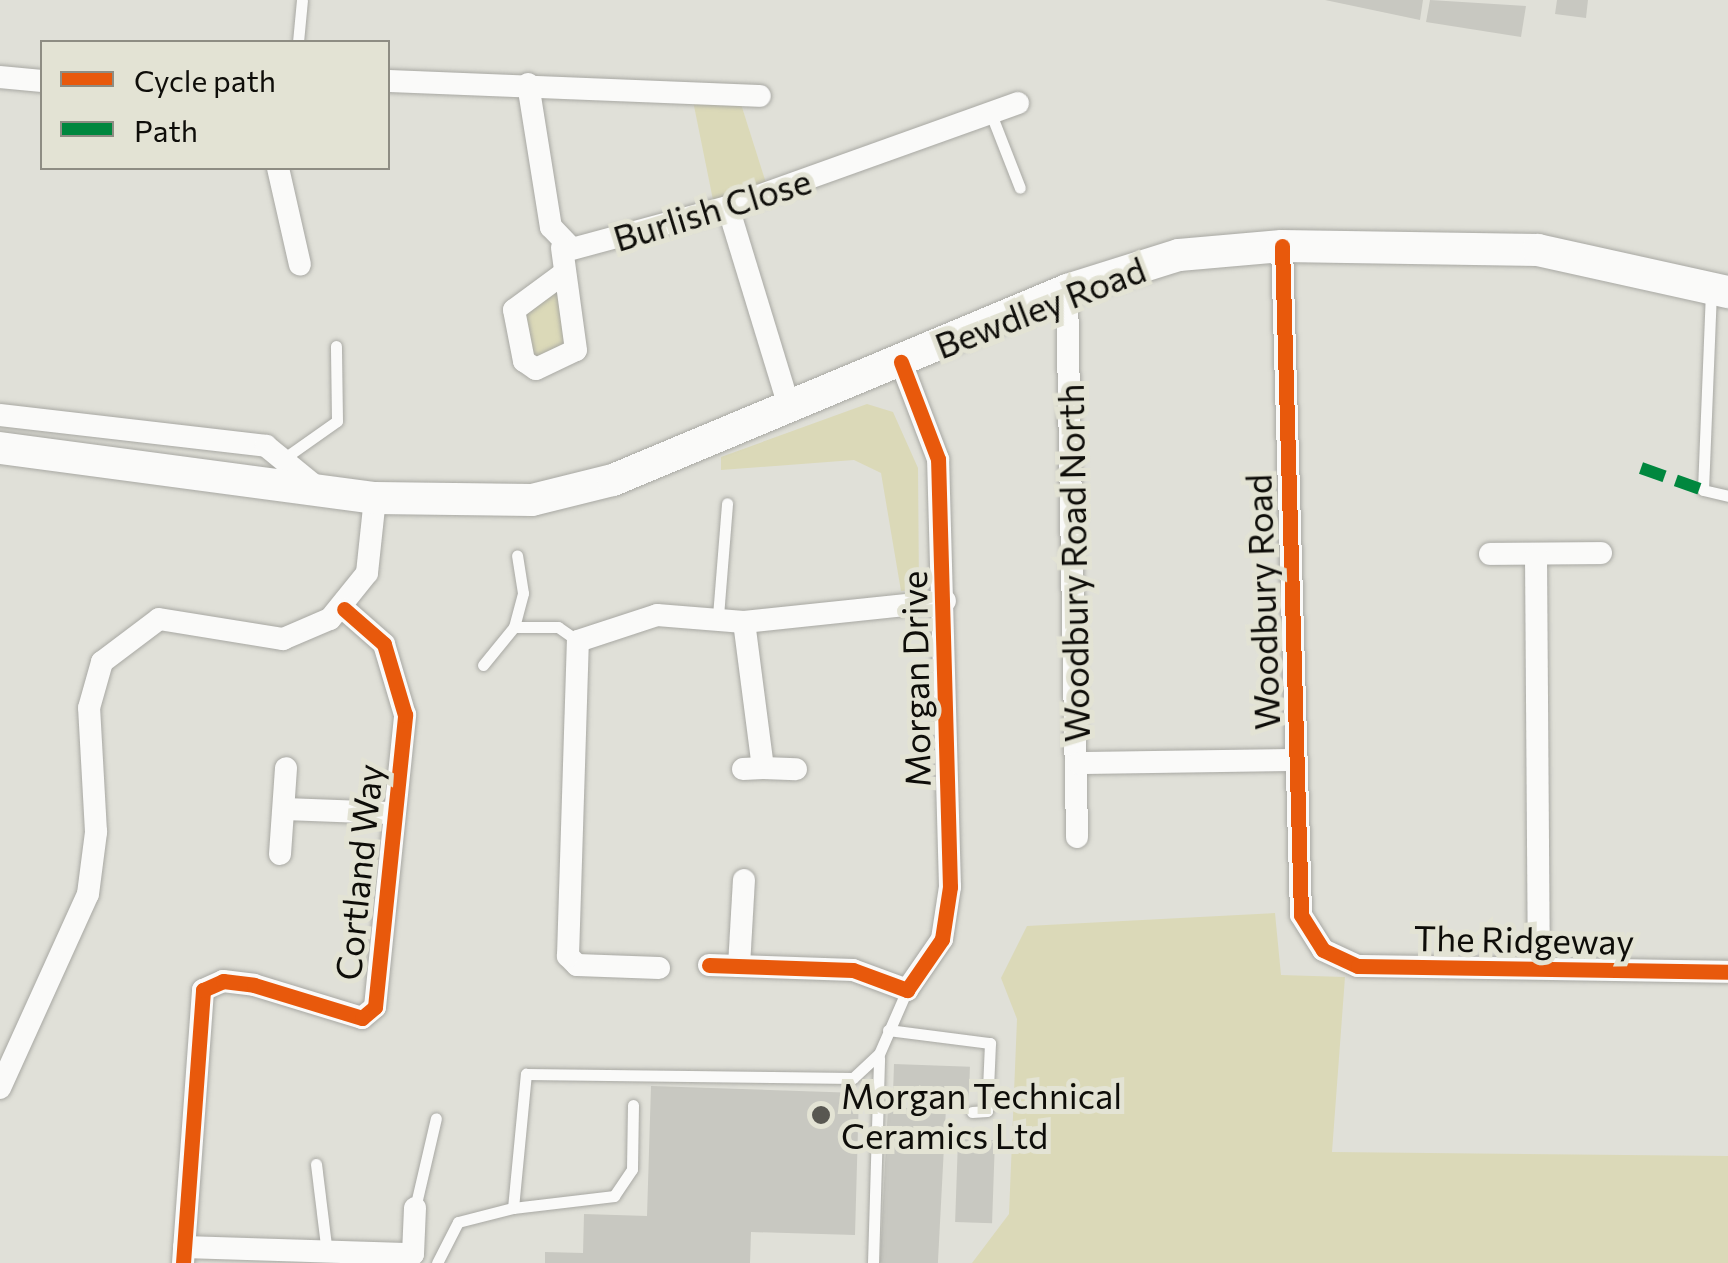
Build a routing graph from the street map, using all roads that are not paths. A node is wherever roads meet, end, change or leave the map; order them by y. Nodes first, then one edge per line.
1 (302, 0) edge
2 (298, 40) edge
3 (0, 77) edge
4 (40, 81) edge
5 (390, 81) edge
6 (528, 84) junction
7 (760, 96) dead end
8 (1018, 103) dead end
9 (991, 114) junction
10 (278, 170) edge
11 (1020, 188) dead end
12 (728, 206) junction
13 (1282, 246) junction
14 (562, 248) junction
15 (300, 265) dead end
16 (560, 276) junction
17 (1067, 290) junction
18 (1720, 290) edge
19 (537, 293) junction
20 (565, 304) junction
21 (336, 346) dead end
22 (901, 362) junction
23 (789, 407) junction
24 (0, 415) edge
25 (0, 448) edge
26 (286, 457) junction
27 (315, 486) junction
28 (1728, 496) edge
29 (374, 498) junction
30 (727, 503) dead end
31 (1601, 553) dead end
32 (517, 554) dead end
33 (1490, 554) dead end
34 (1536, 554) junction
35 (945, 601) junction
36 (344, 609) junction
37 (718, 616) junction
38 (744, 622) junction
39 (514, 627) junction
40 (578, 641) junction
41 (483, 665) dead end
42 (1297, 760) junction
43 (1078, 763) junction
44 (286, 768) dead end
45 (796, 769) dead end
46 (285, 809) junction
47 (390, 812) junction
48 (1078, 837) dead end
49 (280, 854) dead end
50 (744, 880) dead end
51 (1324, 950) joint
52 (709, 965) dead end
53 (738, 966) junction
54 (659, 968) dead end
55 (1540, 968) junction
56 (1728, 972) edge
57 (907, 990) junction
58 (888, 1030) junction
59 (879, 1054) junction
60 (0, 1088) edge
61 (633, 1105) dead end
62 (972, 1112) dead end
63 (436, 1118) dead end
64 (316, 1164) dead end
65 (414, 1208) joint
66 (513, 1208) junction
67 (326, 1245) junction
68 (183, 1255) edge
69 (412, 1258) edge
70 (438, 1263) edge
71 (873, 1263) edge

1 - 2 lane
3 - 4 street
5 - 6 street
6 - 7 street
6 - 14 street, Burlish Close
8 - 9 street, Burlish Close
9 - 11 lane
9 - 12 street, Burlish Close
10 - 15 street
12 - 14 street, Burlish Close
12 - 23 street
13 - 17 main road, Bewdley Road
13 - 18 main road, Bewdley Road
13 - 42 street, Woodbury Road
14 - 16 street
16 - 19 street
16 - 20 street
17 - 22 main road, Bewdley Road
17 - 43 street, Woodbury Road North
18 - 28 lane
19 - 20 street
19 - 20 street
21 - 26 lane
22 - 23 main road, Bewdley Road
22 - 35 street, Morgan Drive
23 - 29 main road, Bewdley Road
24 - 26 street
25 - 27 main road, Bewdley Road
26 - 27 street
27 - 29 main road, Bewdley Road
29 - 36 street
30 - 37 lane
31 - 34 street
32 - 39 lane
33 - 34 street
34 - 55 street, The Ridgeway
35 - 38 street
35 - 57 street, Morgan Drive
36 - 47 street, Cortland Way
36 - 60 street
37 - 38 street
37 - 40 street
38 - 45 street
39 - 40 lane
39 - 41 lane
40 - 54 street
42 - 43 street
42 - 51 street, Woodbury Road
43 - 48 street, Woodbury Road North
44 - 46 street
46 - 47 street
46 - 49 street
47 - 68 street, Cortland Way
50 - 53 street
51 - 55 street, The Ridgeway
52 - 53 street
53 - 57 street
55 - 56 street, The Ridgeway
57 - 58 lane
58 - 59 lane
58 - 62 lane
59 - 66 lane
59 - 71 lane
61 - 66 lane
63 - 65 lane
64 - 67 lane
65 - 69 street
66 - 70 lane
67 - 68 street
67 - 69 street

